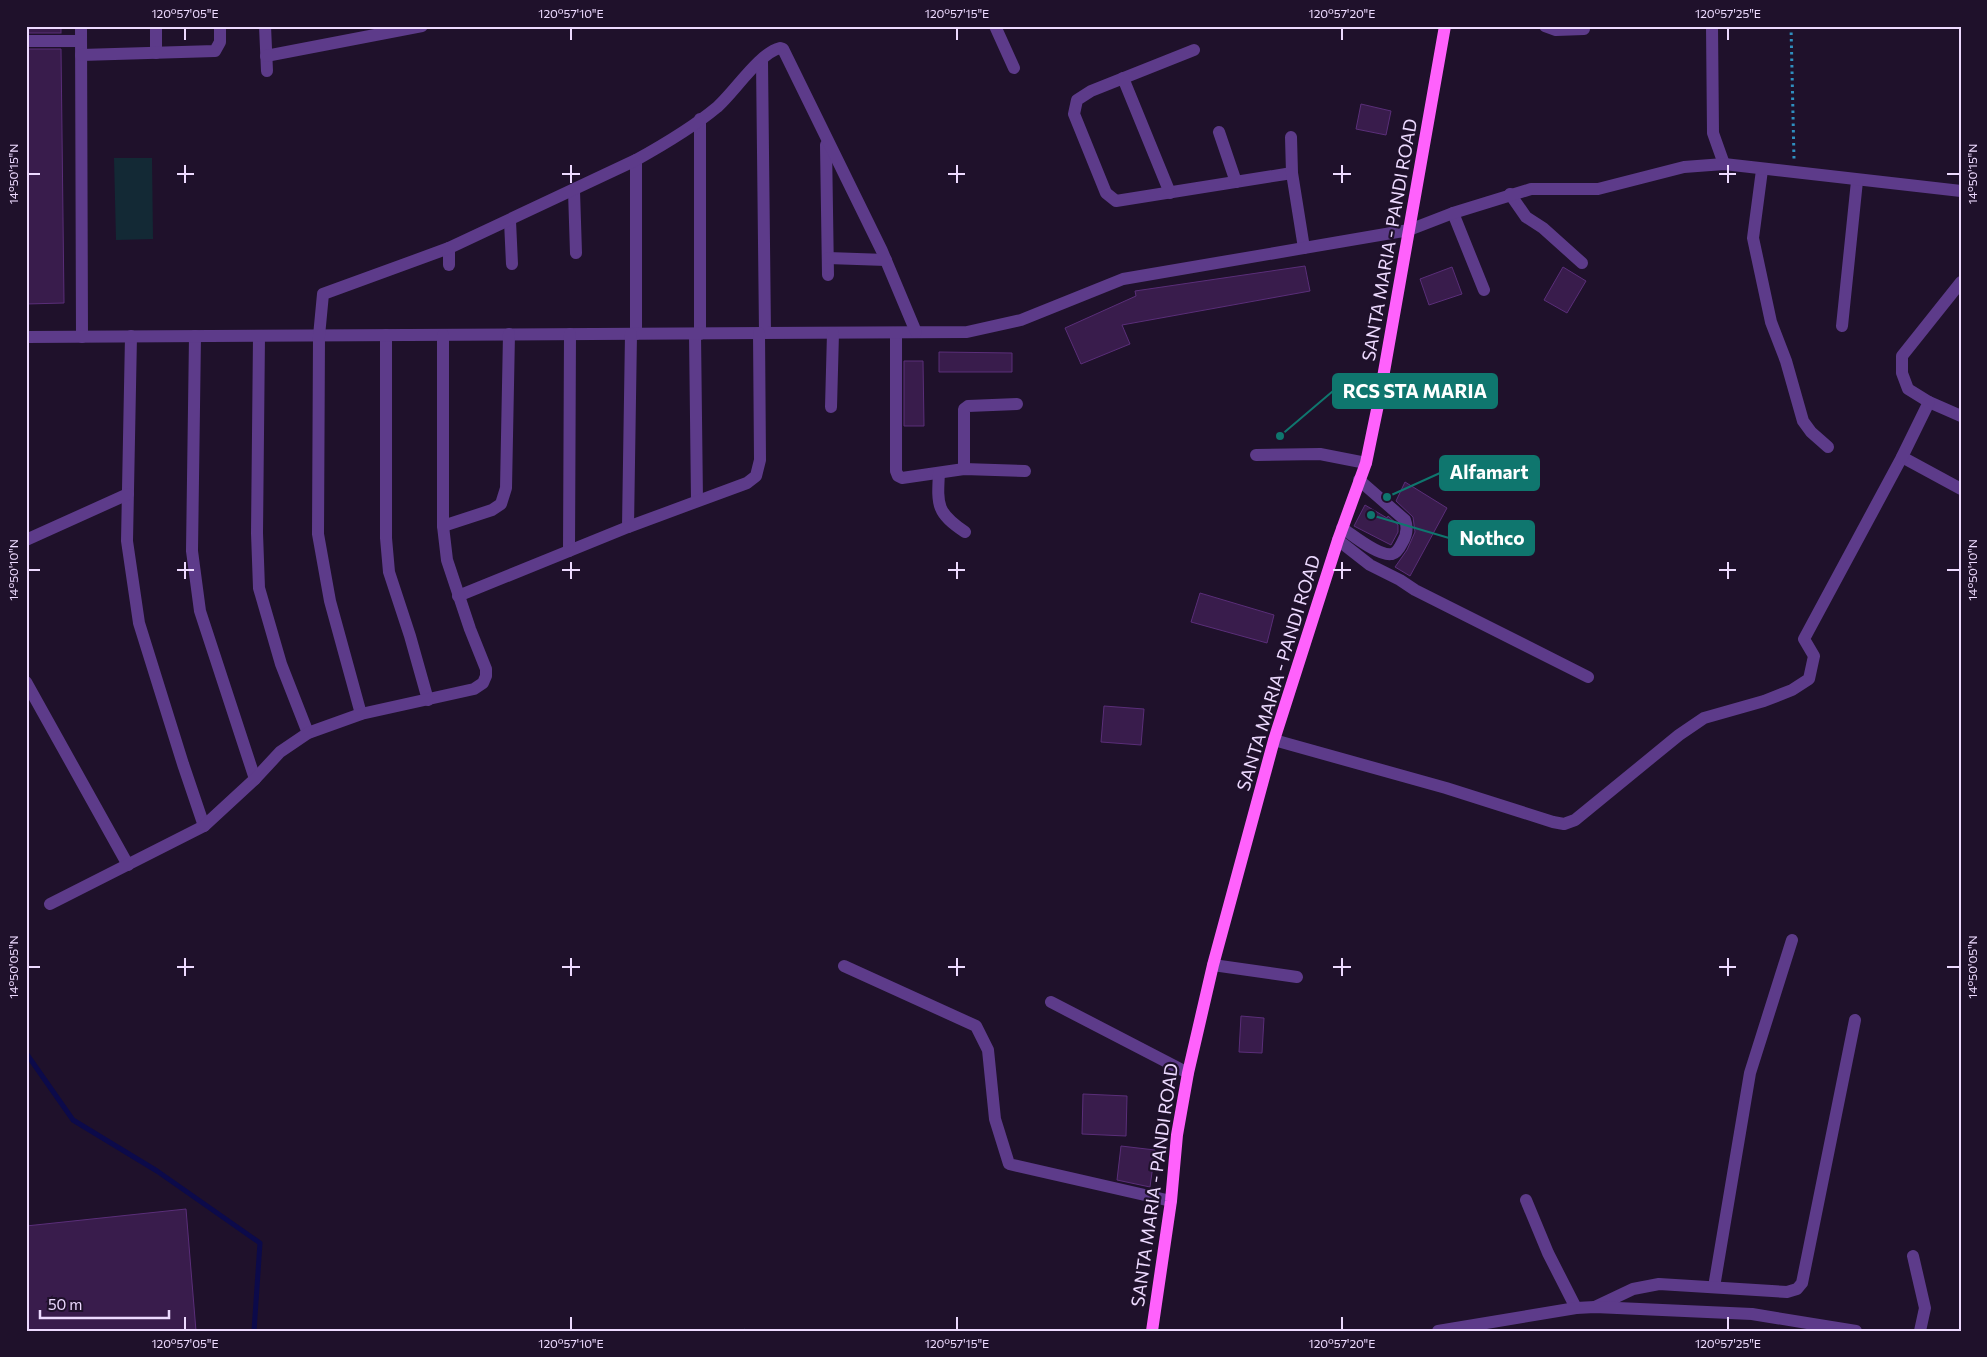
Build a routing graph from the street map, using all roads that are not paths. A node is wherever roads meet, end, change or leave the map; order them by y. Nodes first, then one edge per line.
1 (81, 26) edge
2 (156, 26) edge
3 (220, 26) edge
4 (266, 26) edge
5 (422, 26) edge
6 (995, 26) edge
7 (1444, 26) edge
8 (1545, 26) edge
9 (1712, 26) edge
10 (1584, 29) dead end
11 (26, 41) edge
12 (81, 41) junction
13 (1194, 50) dead end
14 (156, 52) junction
15 (81, 55) junction
16 (266, 56) junction
17 (762, 60) junction
18 (1014, 68) dead end
19 (266, 71) dead end
20 (1123, 78) junction
21 (700, 119) junction
22 (1219, 132) dead end
23 (1290, 137) dead end
24 (826, 140) junction
25 (636, 160) junction
26 (1724, 164) junction
27 (1762, 170) junction
28 (1292, 173) junction
29 (1857, 181) junction
30 (1236, 182) junction
31 (574, 191) junction
32 (1961, 192) edge
33 (1170, 194) junction
34 (1510, 194) junction
35 (1453, 213) junction
36 (510, 221) junction
37 (1408, 230) junction
38 (450, 248) junction
39 (1304, 248) junction
40 (576, 253) dead end
41 (828, 258) junction
42 (886, 260) junction
43 (1582, 262) dead end
44 (512, 264) dead end
45 (449, 265) dead end
46 (828, 274) dead end
47 (1961, 282) edge
48 (1484, 290) dead end
49 (1842, 326) dead end
50 (916, 332) junction
51 (762, 333) junction
52 (832, 333) junction
53 (896, 333) junction
54 (509, 334) junction
55 (570, 334) junction
56 (634, 334) junction
57 (698, 334) junction
58 (386, 335) junction
59 (443, 335) junction
60 (130, 336) junction
61 (195, 336) junction
62 (259, 336) junction
63 (319, 336) junction
64 (26, 337) edge
65 (82, 337) junction
66 (1929, 402) junction
67 (1017, 404) dead end
68 (831, 407) dead end
69 (1961, 416) edge
70 (1828, 447) dead end
71 (1256, 455) dead end
72 (1902, 458) junction
73 (1366, 463) junction
74 (964, 469) junction
75 (1025, 471) dead end
76 (939, 473) junction
77 (1359, 480) junction
78 (1961, 489) edge
79 (128, 494) junction
80 (696, 501) junction
81 (443, 526) junction
82 (628, 527) junction
83 (1342, 528) junction
84 (965, 532) dead end
85 (26, 540) edge
86 (1338, 540) junction
87 (568, 551) junction
88 (458, 596) junction
89 (1588, 677) dead end
90 (26, 682) edge
91 (428, 700) junction
92 (362, 714) junction
93 (308, 733) junction
94 (1274, 740) junction
95 (255, 779) junction
96 (204, 826) junction
97 (128, 865) junction
98 (50, 904) dead end
99 (1792, 940) dead end
100 (1213, 965) junction
101 (844, 966) dead end
102 (1297, 977) dead end
103 (1051, 1002) dead end
104 (1855, 1020) dead end
105 (1188, 1073) junction
106 (1526, 1200) dead end
107 (1171, 1201) junction
108 (1913, 1256) dead end
109 (1714, 1287) junction
110 (1595, 1307) junction
111 (1576, 1308) junction
112 (1152, 1331) edge
113 (1438, 1331) edge
114 (1856, 1331) edge
115 (1920, 1331) edge

1 - 12 street
2 - 14 street
3 - 14 street
4 - 16 street
5 - 16 street
6 - 18 street
7 - 37 main road, SANTA MARIA - PANDI ROAD
8 - 10 street
9 - 26 street
11 - 12 street
12 - 15 street
13 - 20 street
14 - 15 street
15 - 65 street
16 - 19 street
17 - 21 street
17 - 24 street
17 - 51 street
20 - 33 street
20 - 33 street
21 - 25 street
21 - 57 street
22 - 30 street
23 - 28 street
24 - 41 street
24 - 42 street
25 - 31 street
25 - 56 street
26 - 27 street
26 - 34 street
27 - 29 street
27 - 70 street
28 - 30 street
28 - 39 street
29 - 32 street
29 - 49 street
30 - 33 street
31 - 36 street
31 - 40 street
34 - 35 street
34 - 43 street
35 - 37 street
35 - 48 street
36 - 38 street
36 - 44 street
37 - 39 street
37 - 73 main road, SANTA MARIA - PANDI ROAD
38 - 45 street
38 - 63 street
39 - 50 street
41 - 42 street
41 - 46 street
42 - 50 street
47 - 66 street
50 - 53 street
51 - 52 street
51 - 57 street
51 - 80 street
52 - 53 street
52 - 68 street
53 - 76 street
54 - 55 street
54 - 59 street
54 - 81 street
55 - 56 street
55 - 87 street
56 - 57 street
56 - 82 street
57 - 80 street
58 - 59 street
58 - 63 street
58 - 91 street
59 - 81 street
60 - 61 street
60 - 65 street
60 - 79 street
61 - 62 street
61 - 95 street
62 - 63 street
62 - 93 street
63 - 92 street
64 - 65 street
66 - 69 street
66 - 72 street
67 - 74 street
71 - 73 street
72 - 78 street
72 - 94 street
73 - 77 main road, SANTA MARIA - PANDI ROAD
74 - 75 street
74 - 76 street
76 - 84 street
77 - 83 main road, SANTA MARIA - PANDI ROAD
77 - 83 street
79 - 85 street
79 - 96 street
80 - 82 street
81 - 88 street
82 - 87 street
83 - 86 main road, SANTA MARIA - PANDI ROAD
86 - 89 street
86 - 94 main road, SANTA MARIA - PANDI ROAD
87 - 88 street
88 - 91 street
90 - 97 street
91 - 92 street
92 - 93 street
93 - 95 street
94 - 100 main road, SANTA MARIA - PANDI ROAD
95 - 96 street
96 - 97 street
97 - 98 street
99 - 109 street
100 - 102 street
100 - 105 main road, SANTA MARIA - PANDI ROAD
101 - 107 street
103 - 105 street
104 - 109 street
105 - 107 main road, SANTA MARIA - PANDI ROAD
106 - 111 street
107 - 112 main road, SANTA MARIA - PANDI ROAD
108 - 115 street
109 - 110 street
110 - 111 street
110 - 114 street
111 - 113 street

